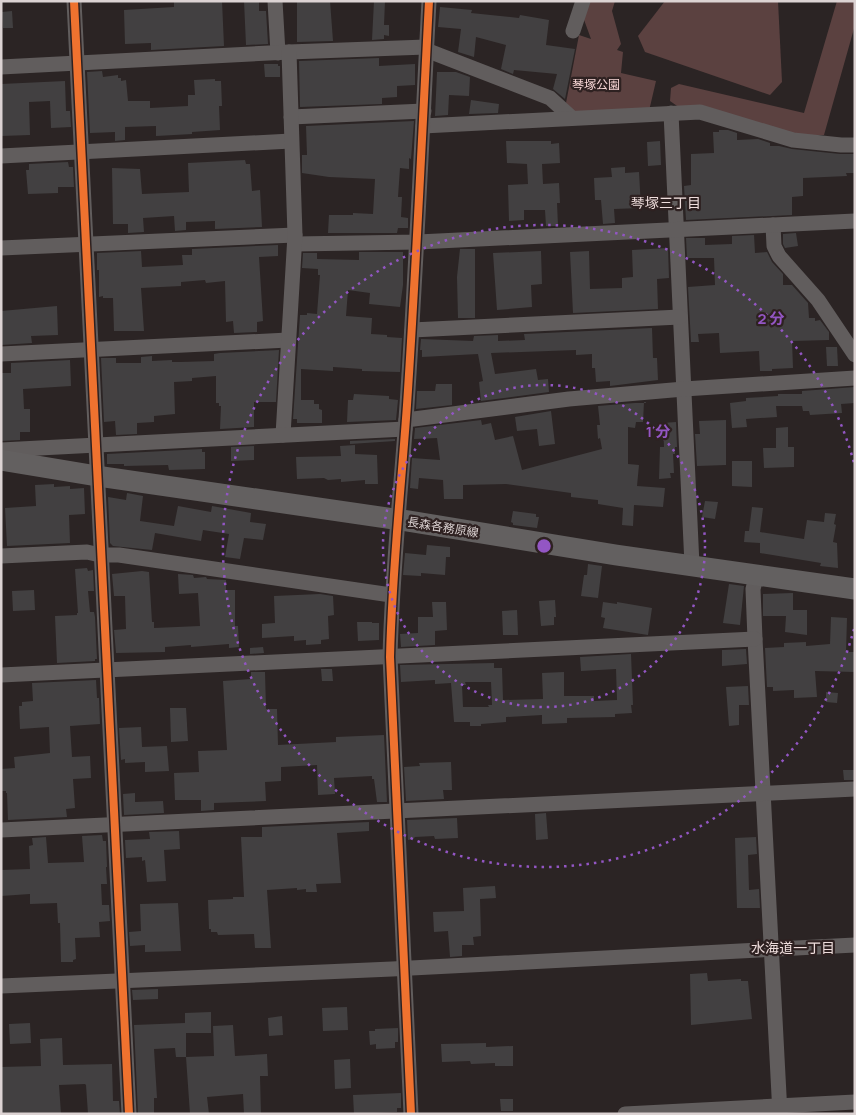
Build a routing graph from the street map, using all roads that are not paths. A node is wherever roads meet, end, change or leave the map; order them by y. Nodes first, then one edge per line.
1 (74, 1) edge
2 (275, 1) edge
3 (429, 1) edge
4 (583, 1) edge
5 (574, 31) dead end
6 (426, 49) junction
7 (284, 52) junction
8 (78, 63) junction
9 (1, 67) edge
10 (670, 113) junction
11 (291, 117) junction
12 (424, 118) junction
13 (572, 118) junction
14 (292, 141) junction
15 (855, 145) edge
16 (82, 152) junction
17 (1, 156) edge
18 (855, 221) edge
19 (774, 225) junction
20 (676, 230) junction
21 (295, 240) junction
22 (418, 242) junction
23 (86, 245) junction
24 (1, 248) edge
25 (680, 317) junction
26 (412, 330) junction
27 (288, 340) junction
28 (92, 350) junction
29 (1, 354) edge
30 (855, 355) edge
31 (855, 378) edge
32 (684, 389) junction
33 (405, 424) junction
34 (283, 435) junction
35 (96, 444) junction
36 (1, 450) edge
37 (1, 460) edge
38 (97, 476) junction
39 (398, 519) junction
40 (100, 555) junction
41 (1, 556) edge
42 (692, 565) junction
43 (757, 574) junction
44 (855, 589) edge
45 (391, 594) junction
46 (755, 639) junction
47 (390, 657) junction
48 (106, 670) junction
49 (1, 675) edge
50 (855, 789) edge
51 (764, 794) junction
52 (398, 811) junction
53 (115, 825) junction
54 (1, 830) edge
55 (855, 945) edge
56 (772, 949) junction
57 (404, 968) junction
58 (121, 981) junction
59 (1, 986) edge
60 (855, 1102) edge
61 (780, 1110) edge
62 (129, 1114) edge
63 (411, 1114) edge
64 (625, 1114) edge

1 - 8 street
2 - 7 street
3 - 6 street
4 - 5 street
6 - 7 street
6 - 12 street
6 - 13 street
7 - 8 street
7 - 11 street
8 - 9 street
8 - 16 street
10 - 13 street
10 - 15 street
10 - 20 street
11 - 12 street
11 - 14 street
12 - 13 street
12 - 22 street
14 - 16 street
14 - 21 street
16 - 17 street
16 - 23 street
18 - 19 street
19 - 20 street
19 - 30 street
20 - 22 street
20 - 25 street
21 - 22 street
21 - 23 street
21 - 27 street
22 - 26 street
23 - 24 street
23 - 28 street
25 - 26 street
25 - 32 street
26 - 33 street
27 - 28 street
27 - 34 street
28 - 29 street
28 - 35 street
31 - 32 street
32 - 33 street
32 - 42 street
33 - 34 street
33 - 39 street
34 - 35 street
35 - 36 street
35 - 38 street
37 - 38 main road, 長森各務原線
38 - 39 main road, 長森各務原線
38 - 40 street
39 - 42 main road, 長森各務原線
39 - 45 street
40 - 41 street
40 - 45 street
40 - 48 street
42 - 43 main road, 長森各務原線
43 - 44 main road, 長森各務原線
43 - 46 street
45 - 47 street
46 - 47 street
46 - 51 street
47 - 48 street
47 - 52 street
48 - 49 street
48 - 53 street
50 - 51 street
51 - 52 street
51 - 56 street
52 - 53 street
52 - 57 street
53 - 54 street
53 - 58 street
55 - 56 street
56 - 57 street
56 - 61 street
57 - 58 street
57 - 63 street
58 - 59 street
58 - 62 street
60 - 61 street
61 - 64 street

